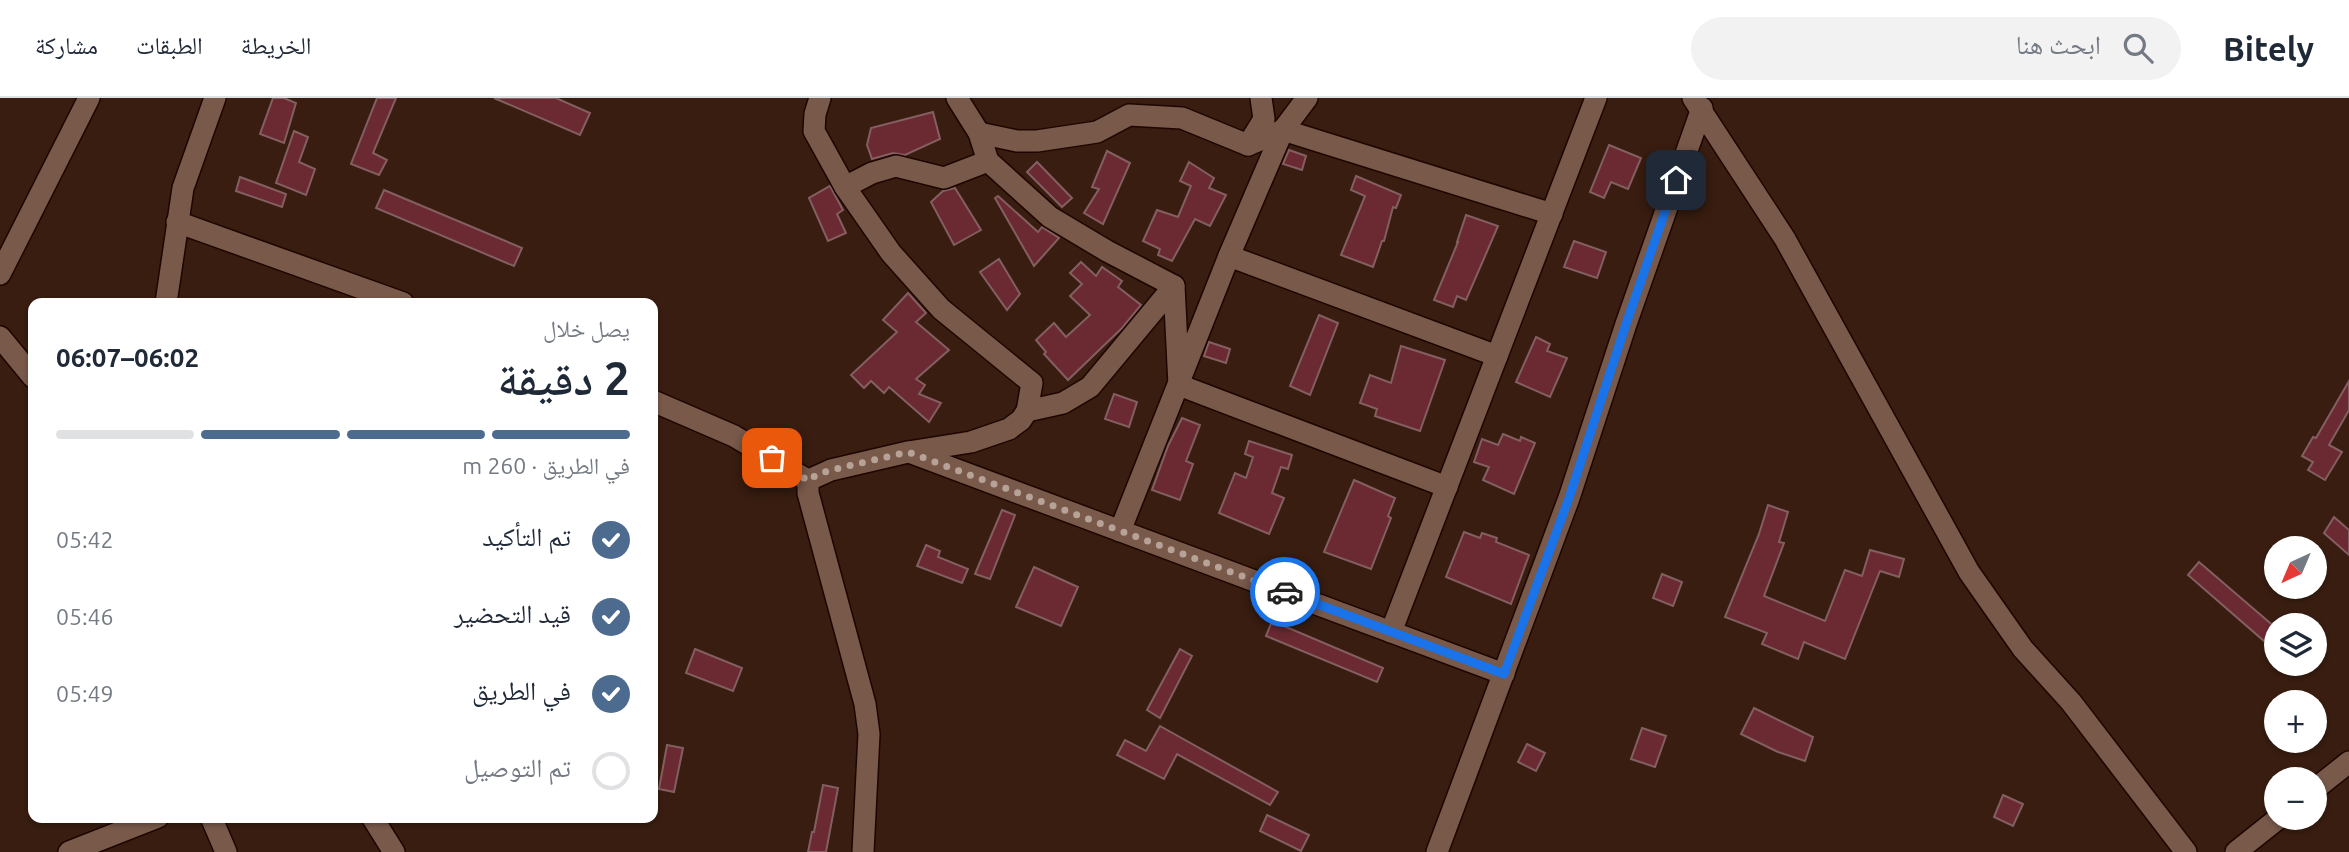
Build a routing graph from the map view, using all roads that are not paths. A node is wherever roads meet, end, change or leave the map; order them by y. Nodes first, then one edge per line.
1 (89, 98) edge
2 (215, 98) edge
3 (820, 98) edge
4 (957, 98) edge
5 (1261, 98) edge
6 (1307, 98) edge
7 (1596, 98) edge
8 (1697, 103) edge
9 (1125, 106) edge
10 (1283, 130) junction
11 (979, 133) junction
12 (1248, 145) junction
13 (988, 161) junction
14 (845, 187) junction
15 (1552, 214) junction
16 (177, 222) junction
17 (1228, 256) junction
18 (0, 274) edge
19 (1174, 286) junction
20 (167, 298) edge
21 (389, 298) edge
22 (0, 337) edge
23 (1497, 356) junction
24 (28, 371) edge
25 (1179, 385) junction
26 (658, 403) edge
27 (1027, 411) junction
28 (908, 452) junction
29 (809, 481) junction
30 (1447, 487) junction
31 (1120, 531) junction
32 (1391, 632) junction
33 (1504, 674) junction
34 (2349, 762) edge
35 (2327, 779) edge
36 (143, 823) edge
37 (214, 823) edge
38 (376, 823) edge
39 (2264, 830) edge
40 (69, 852) edge
41 (226, 852) edge
42 (394, 852) edge
43 (863, 852) edge
44 (1437, 852) edge
45 (2186, 852) edge
46 (2236, 852) edge

1 - 18 street
2 - 16 street
3 - 14 street
4 - 11 street
5 - 12 street
6 - 10 street
7 - 15 street
8 - 33 street
8 - 45 street
9 - 11 street
9 - 12 street
10 - 12 street
10 - 15 street
10 - 17 street
11 - 13 street
13 - 14 street
13 - 19 street
14 - 27 street
15 - 23 street
16 - 20 street
16 - 21 street
17 - 23 street
17 - 25 street
19 - 25 street
19 - 27 street
22 - 24 street
23 - 30 street
25 - 30 street
25 - 31 street
26 - 29 street
27 - 28 street
28 - 29 street
28 - 31 street
29 - 43 street
30 - 32 street
31 - 32 street
32 - 33 street
33 - 44 street
34 - 35 street
36 - 40 street
37 - 41 street
38 - 42 street
39 - 46 street

